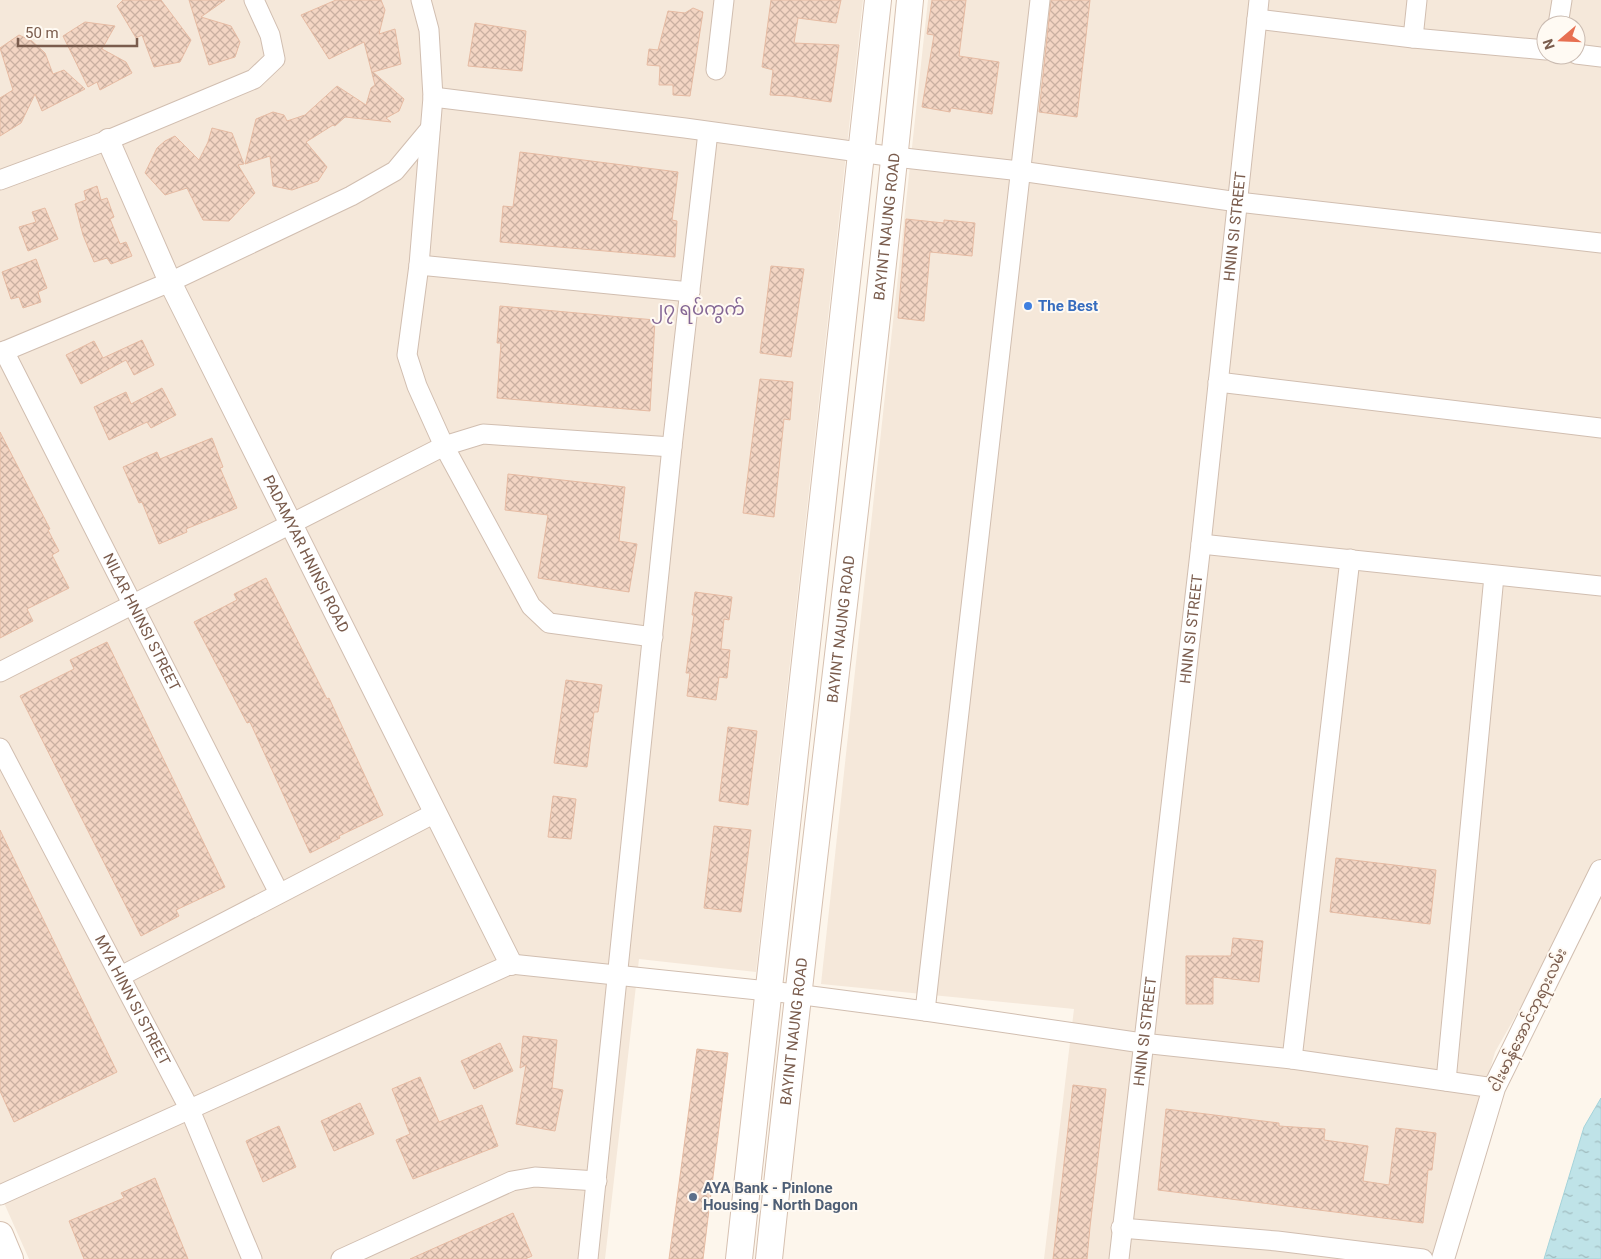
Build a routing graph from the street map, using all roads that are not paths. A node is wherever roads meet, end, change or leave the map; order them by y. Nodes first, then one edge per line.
1 (254, 0) edge
2 (421, 0) edge
3 (724, 0) edge
4 (878, 0) edge
5 (910, 0) edge
6 (1040, 0) edge
7 (1259, 0) edge
8 (1417, 0) edge
9 (1562, 0) edge
10 (1560, 15) edge
11 (1257, 19) junction
12 (1412, 38) junction
13 (1536, 49) edge
14 (1586, 55) edge
15 (1601, 57) edge
16 (716, 70) dead end
17 (433, 97) junction
18 (430, 129) junction
19 (708, 132) junction
20 (108, 140) junction
21 (861, 153) junction
22 (895, 157) junction
23 (1020, 171) junction
24 (0, 180) edge
25 (1238, 202) junction
26 (1601, 242) edge
27 (419, 265) junction
28 (170, 282) junction
29 (690, 292) junction
30 (2, 352) edge
31 (1218, 382) junction
32 (1601, 428) edge
33 (444, 446) junction
34 (672, 447) junction
35 (290, 523) junction
36 (820, 524) junction
37 (854, 529) junction
38 (1201, 544) junction
39 (1350, 559) junction
40 (1494, 576) junction
41 (1601, 586) edge
42 (134, 603) junction
43 (653, 637) junction
44 (0, 672) edge
45 (0, 748) edge
46 (436, 813) junction
47 (1601, 871) edge
48 (279, 893) junction
49 (511, 964) junction
50 (619, 974) junction
51 (121, 976) junction
52 (767, 992) junction
53 (796, 994) junction
54 (925, 1011) junction
55 (1142, 1043) junction
56 (1292, 1058) junction
57 (1446, 1081) junction
58 (1494, 1088) junction
59 (190, 1110) junction
60 (597, 1181) junction
61 (0, 1195) edge
62 (1122, 1228) junction
63 (0, 1235) edge
64 (1276, 1250) edge
65 (10, 1259) edge
66 (252, 1259) edge
67 (341, 1259) edge
68 (588, 1259) edge
69 (739, 1259) edge
70 (769, 1259) edge
71 (1119, 1259) edge
72 (1423, 1259) edge
73 (1442, 1259) edge

1 - 20 street
2 - 17 street
3 - 16 street
4 - 21 main road, BAYINT NAUNG ROAD
5 - 22 main road, BAYINT NAUNG ROAD
6 - 23 street
7 - 11 street, HNIN SI STREET
8 - 12 street
9 - 10 street
11 - 12 street
11 - 25 street, HNIN SI STREET
12 - 13 street
14 - 15 street
17 - 18 street
17 - 19 street
18 - 27 street
18 - 28 street
19 - 21 street
19 - 29 street
20 - 24 street
20 - 28 street, PADAMYAR HNINSI ROAD
21 - 22 street
21 - 36 main road, BAYINT NAUNG ROAD
22 - 23 street
22 - 37 main road, BAYINT NAUNG ROAD
23 - 25 street
23 - 54 street
25 - 26 street
25 - 31 street, HNIN SI STREET
27 - 29 street
27 - 33 street
28 - 30 street
28 - 35 street, PADAMYAR HNINSI ROAD
29 - 34 street
30 - 42 street, NILAR HNINSI STREET
31 - 32 street
31 - 38 street, HNIN SI STREET
33 - 34 street
33 - 35 street
33 - 43 street
34 - 43 street
35 - 42 street
35 - 46 street, PADAMYAR HNINSI ROAD
36 - 37 main road
36 - 52 main road, BAYINT NAUNG ROAD
37 - 53 main road, BAYINT NAUNG ROAD
38 - 39 street
38 - 55 street, HNIN SI STREET
39 - 40 street
39 - 56 street
40 - 41 street
40 - 57 street
42 - 44 street
42 - 48 street, NILAR HNINSI STREET
43 - 50 street
45 - 51 street, MYA HINN SI STREET
46 - 48 street
46 - 49 street, PADAMYAR HNINSI ROAD
47 - 58 street, ငါးမာန်အောင်ဘုရားလမ်း
48 - 51 street
49 - 50 street
49 - 59 street
50 - 52 street
50 - 60 street
51 - 59 street, MYA HINN SI STREET
52 - 53 street
52 - 69 main road, BAYINT NAUNG ROAD
53 - 54 street
53 - 70 main road, BAYINT NAUNG ROAD
54 - 55 street
55 - 56 street
55 - 62 street, HNIN SI STREET
56 - 57 street
57 - 58 street
58 - 73 street, ငါးမာန်အောင်ဘုရားလမ်း
59 - 61 street
59 - 66 street, MYA HINN SI STREET
60 - 67 street
60 - 68 street
62 - 64 street
62 - 71 street, HNIN SI STREET
63 - 65 main road
64 - 72 street

